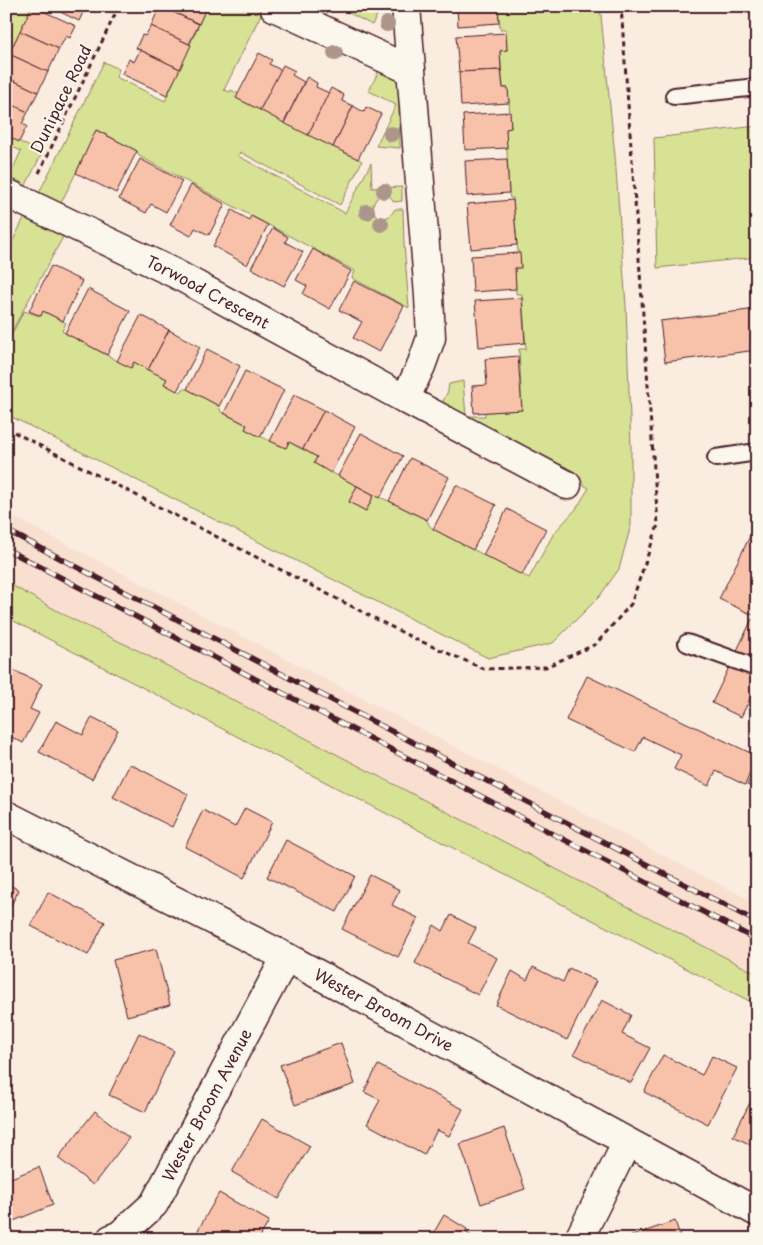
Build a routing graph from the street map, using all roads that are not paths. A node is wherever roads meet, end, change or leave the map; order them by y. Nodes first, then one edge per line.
1 (406, 6) edge
2 (274, 7) edge
3 (410, 70) junction
4 (757, 87) edge
5 (674, 96) dead end
6 (16, 197) edge
7 (405, 399) junction
8 (757, 452) edge
9 (716, 458) dead end
10 (567, 485) dead end
11 (687, 644) dead end
12 (757, 668) edge
13 (6, 815) edge
14 (286, 957) junction
15 (627, 1142) junction
16 (757, 1212) edge
17 (111, 1239) edge
18 (579, 1239) edge

1 - 3 street
2 - 3 street
3 - 7 street
4 - 5 lane
6 - 7 street, Torwood Crescent
7 - 10 street, Torwood Crescent
8 - 9 lane
11 - 12 lane
13 - 14 street, Wester Broom Drive
14 - 15 street, Wester Broom Drive
14 - 17 street, Wester Broom Avenue
15 - 16 street, Wester Broom Drive
15 - 18 street

